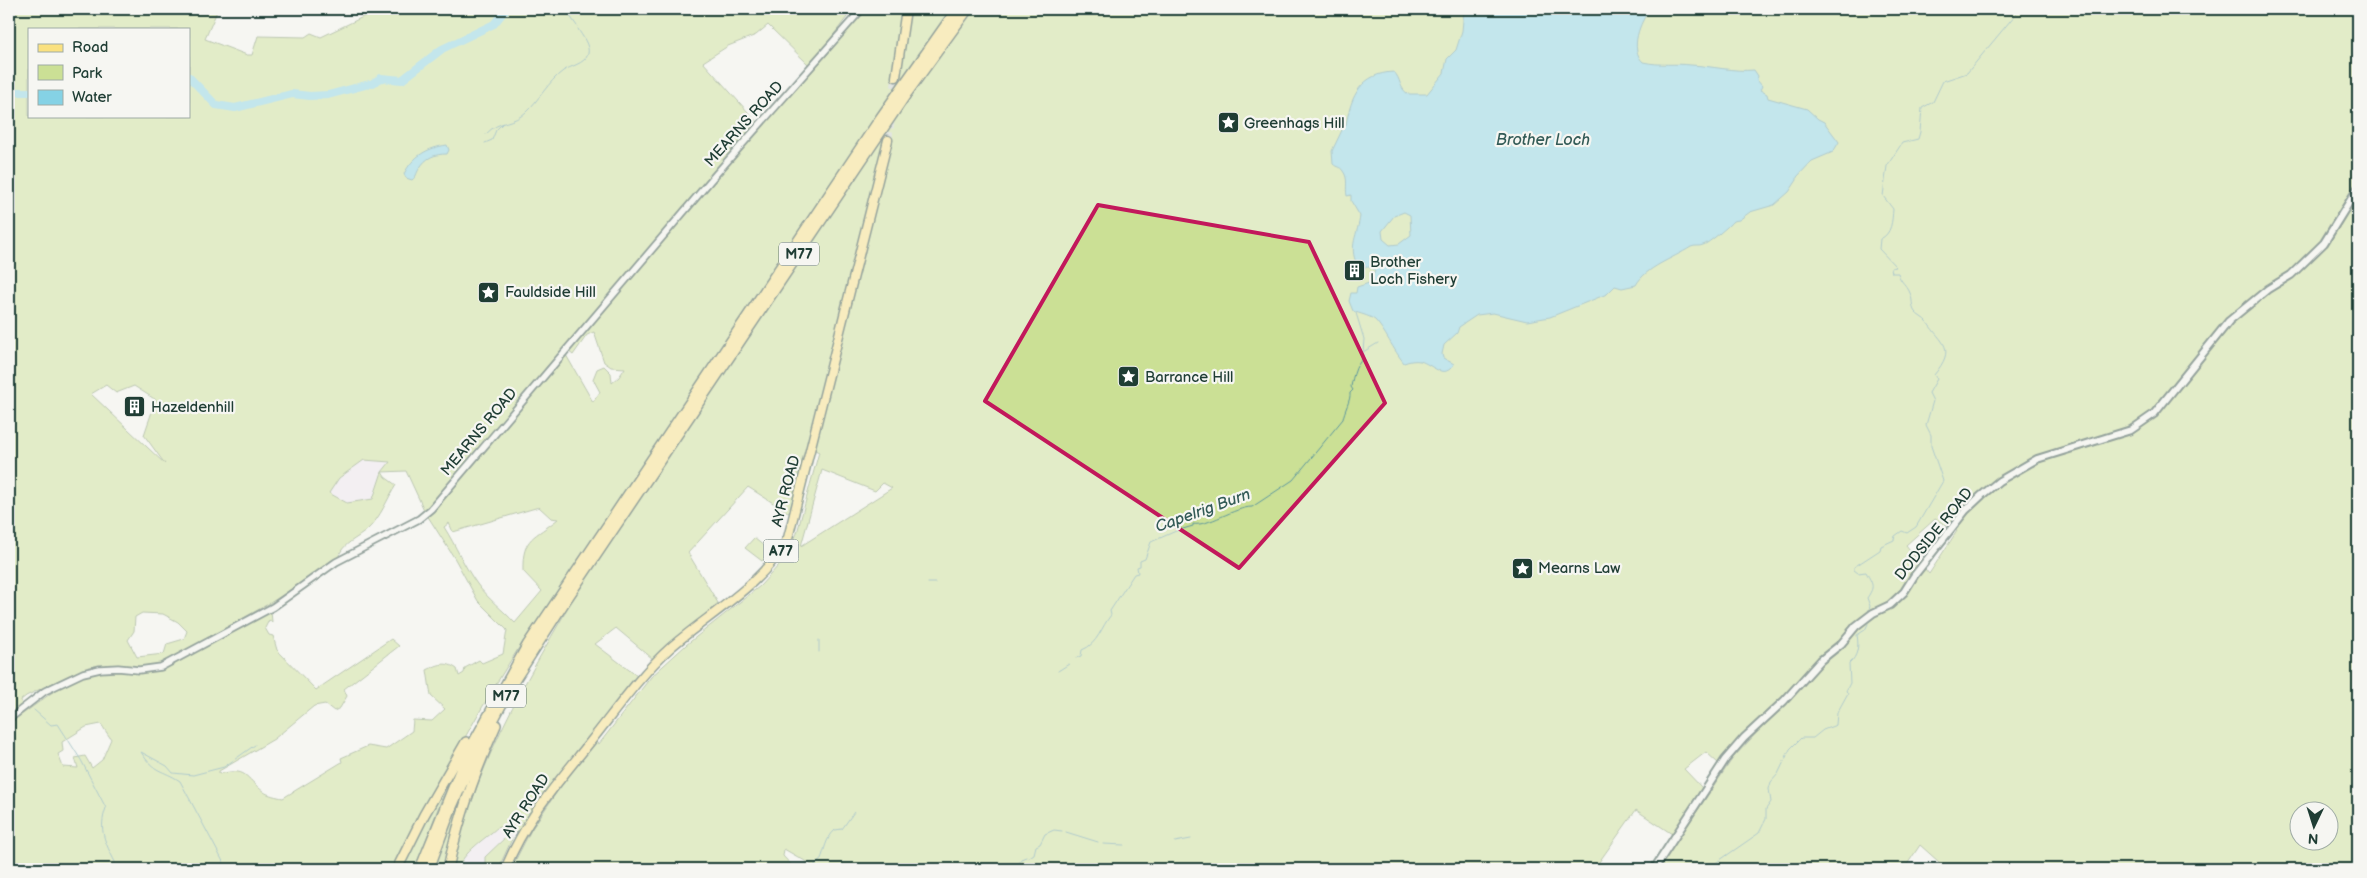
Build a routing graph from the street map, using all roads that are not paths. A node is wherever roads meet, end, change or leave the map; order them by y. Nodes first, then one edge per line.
1 (862, 9) edge
2 (906, 9) edge
3 (957, 9) edge
4 (968, 9) edge
5 (896, 77) tunnel mouth
6 (888, 140) tunnel mouth
7 (2358, 188) edge
8 (553, 607) junction
9 (530, 655) junction
10 (9, 719) edge
11 (397, 869) edge
12 (420, 869) edge
13 (429, 869) edge
14 (448, 869) edge
15 (505, 869) edge
16 (1654, 869) edge

1 - 10 street, MEARNS ROAD
2 - 5 main road
3 - 8 highway, M77
4 - 9 highway, M77
6 - 15 main road, AYR ROAD / A77
7 - 16 main road, DODSIDE ROAD
8 - 11 highway
8 - 12 highway, M77
9 - 13 highway, M77
9 - 14 highway

